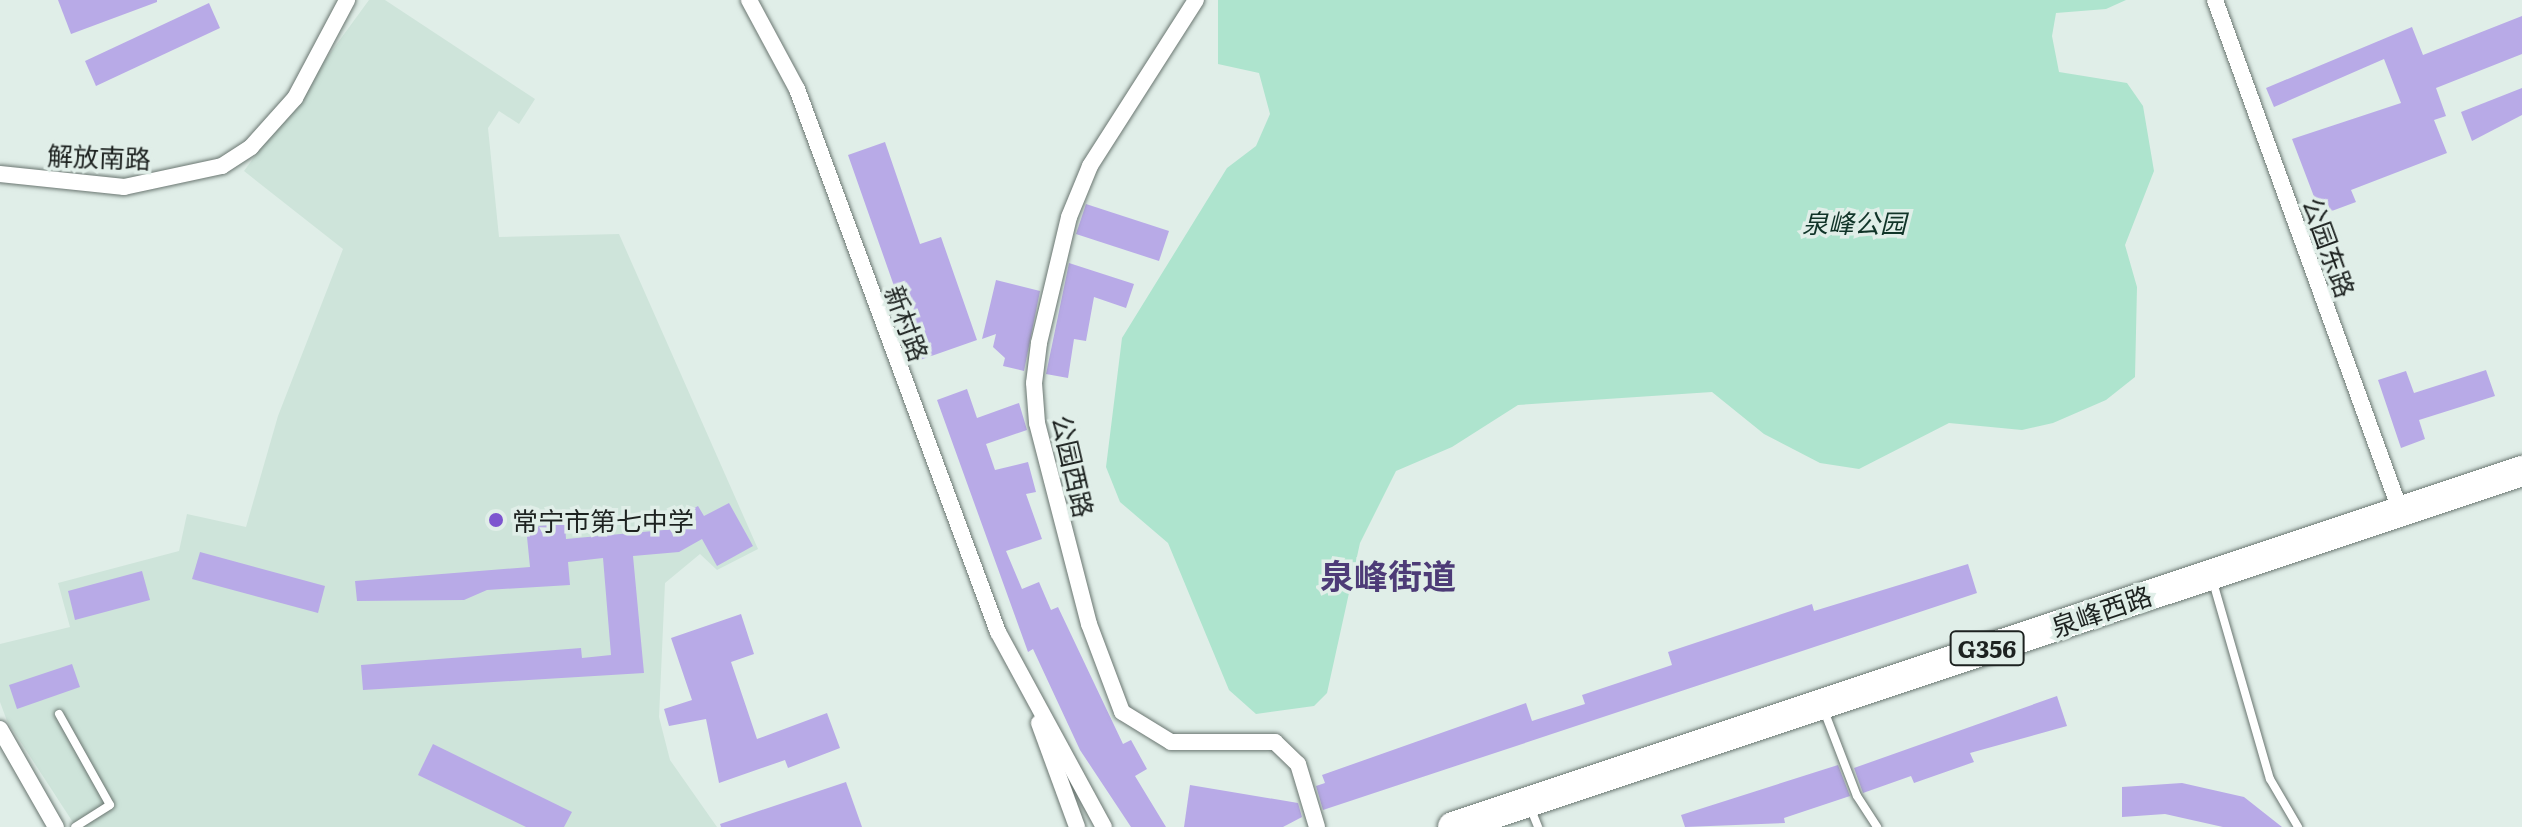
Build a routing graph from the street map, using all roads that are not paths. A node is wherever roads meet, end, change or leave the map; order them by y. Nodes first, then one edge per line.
1 (347, 0) edge
2 (749, 0) edge
3 (1196, 0) edge
4 (2215, 0) edge
5 (0, 174) edge
6 (2522, 471) edge
7 (2400, 510) junction
8 (2210, 573) junction
9 (1017, 666) junction
10 (1821, 704) junction
11 (59, 714) dead end
12 (0, 729) edge
13 (1533, 815) edge
14 (56, 827) edge
15 (75, 827) edge
16 (1077, 827) edge
17 (1104, 827) edge
18 (1317, 827) edge
19 (1453, 827) edge
20 (1877, 827) edge
21 (2298, 827) edge

1 - 5 street, 解放南路
2 - 9 street, 新村路
3 - 18 street, 公园西路
4 - 7 street, 公园东路
6 - 7 highway, 泉峰西路 / G356
7 - 8 highway, 泉峰西路 / G356
8 - 10 highway, 泉峰西路 / G356
8 - 21 lane
9 - 16 street, 新村路
9 - 17 street, 新村路
10 - 13 highway, 泉峰西路 / G356
10 - 20 lane
11 - 15 lane
12 - 14 street
13 - 19 highway, 泉峰西路 / G356

